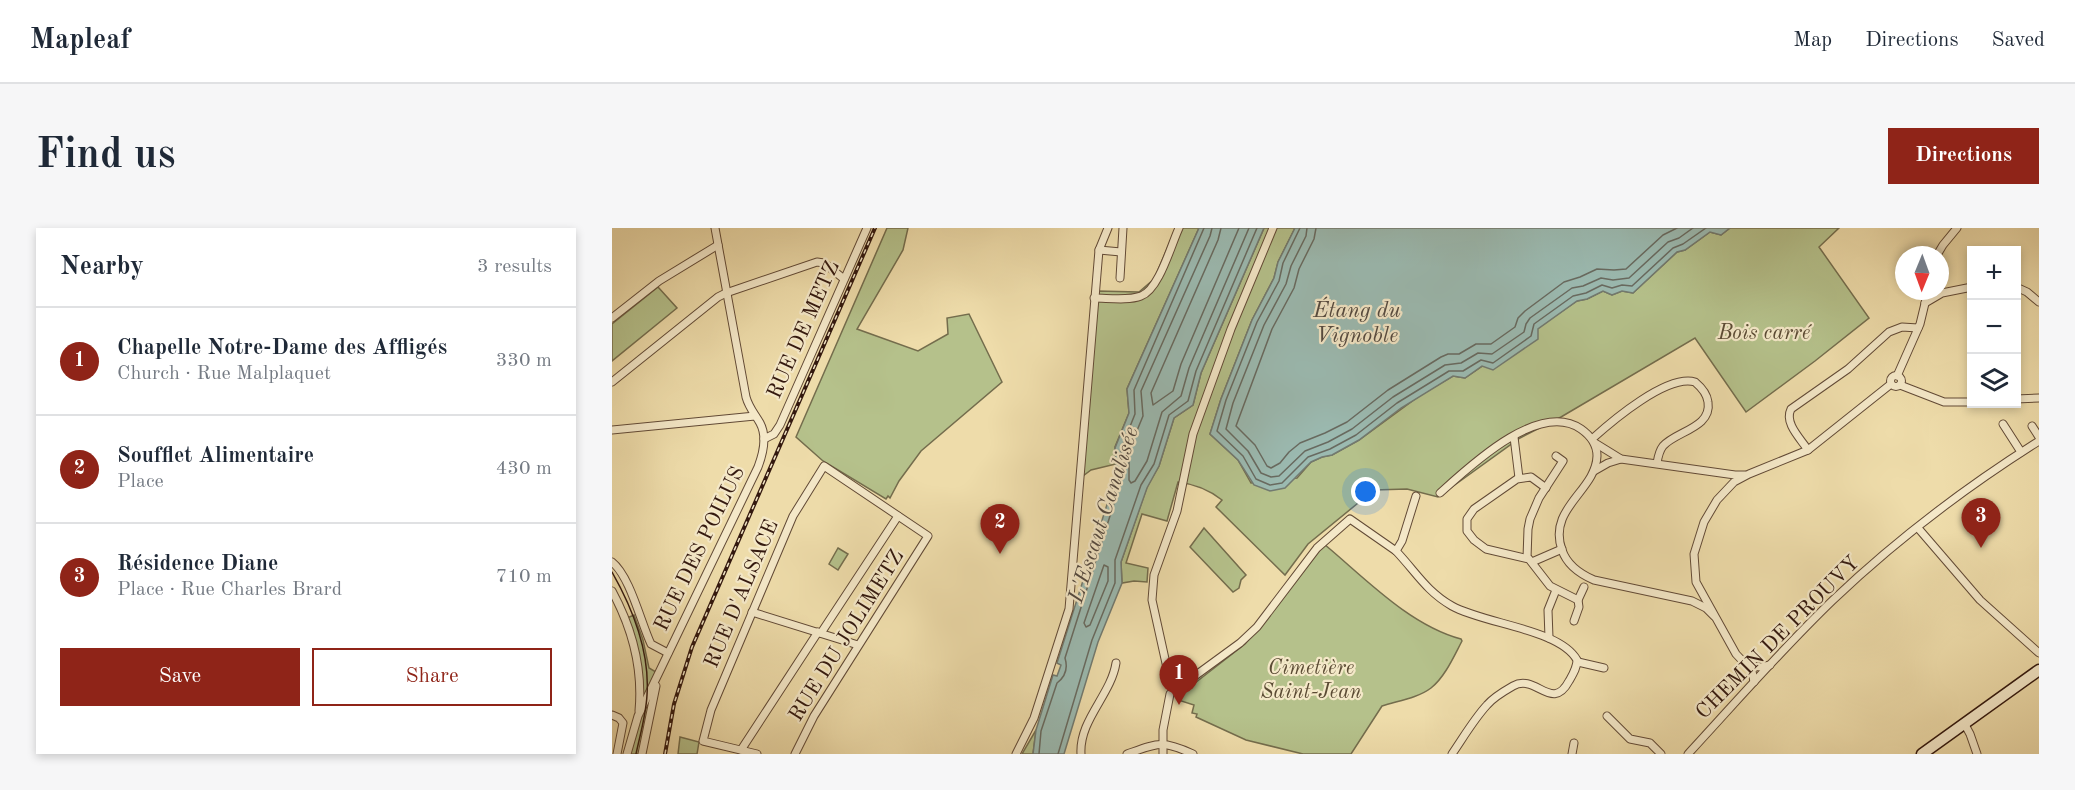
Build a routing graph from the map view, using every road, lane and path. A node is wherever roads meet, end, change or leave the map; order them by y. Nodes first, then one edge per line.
1 (715, 228) edge
2 (867, 228) edge
3 (1108, 228) edge
4 (1123, 228) edge
5 (1179, 228) edge
6 (1274, 228) edge
7 (1956, 228) edge
8 (718, 245) junction
9 (1943, 246) edge
10 (1099, 250) junction
11 (1121, 252) junction
12 (1120, 278) dead end
13 (844, 279) junction
14 (1967, 288) edge
15 (2021, 290) edge
16 (1949, 291) edge
17 (726, 293) junction
18 (1094, 298) junction
19 (1926, 300) edge
20 (1930, 300) edge
21 (2039, 302) edge
22 (1925, 303) junction
23 (612, 318) edge
24 (1918, 328) junction
25 (1898, 376) junction
26 (612, 382) edge
27 (1892, 384) junction
28 (1900, 384) junction
29 (2039, 398) edge
30 (2021, 399) edge
31 (1967, 402) edge
32 (755, 416) junction
33 (2003, 424) dead end
34 (2032, 426) dead end
35 (612, 430) edge
36 (1514, 436) junction
37 (764, 439) junction
38 (2039, 439) edge
39 (1593, 441) junction
40 (1808, 450) junction
41 (2021, 452) junction
42 (1556, 456) dead end
43 (1621, 459) junction
44 (1657, 464) junction
45 (1593, 471) junction
46 (1720, 472) junction
47 (1749, 474) junction
48 (1519, 478) junction
49 (1545, 488) junction
50 (1725, 490) junction
51 (1440, 493) dead end
52 (1416, 496) dead end
53 (898, 516) junction
54 (1918, 528) junction
55 (1562, 549) junction
56 (1396, 551) junction
57 (1530, 560) junction
58 (612, 562) edge
59 (1584, 587) dead end
60 (1698, 587) junction
61 (1557, 590) junction
62 (612, 591) edge
63 (1578, 600) junction
64 (1687, 600) junction
65 (752, 612) junction
66 (1714, 616) junction
67 (1574, 621) dead end
68 (819, 632) junction
69 (1549, 638) junction
70 (858, 645) junction
71 (668, 653) junction
72 (2039, 653) edge
73 (1578, 662) junction
74 (1116, 663) dead end
75 (1770, 665) junction
76 (1749, 666) junction
77 (1604, 668) dead end
78 (2039, 670) edge
79 (659, 671) junction
80 (2039, 678) edge
81 (1754, 682) junction
82 (1173, 689) junction
83 (612, 715) edge
84 (638, 716) junction
85 (1607, 716) dead end
86 (1966, 726) junction
87 (1574, 743) dead end
88 (1162, 744) junction
89 (741, 750) junction
90 (617, 754) edge
91 (627, 754) edge
92 (642, 754) edge
93 (757, 754) edge
94 (795, 754) edge
95 (1016, 754) edge
96 (1081, 754) edge
97 (1126, 754) edge
98 (1163, 754) edge
99 (1193, 754) edge
100 (1452, 754) edge
101 (1572, 754) edge
102 (1661, 754) edge
103 (1688, 754) edge
104 (1922, 754) edge
105 (1930, 754) edge
106 (1977, 754) edge

1 - 8 street
2 - 13 street, RUE DE METZ
3 - 10 street
4 - 11 street
5 - 18 street
6 - 82 street
7 - 9 street
8 - 17 street
8 - 23 street
10 - 11 street
10 - 18 street
11 - 12 street
13 - 17 street
13 - 37 street, RUE DE METZ
14 - 16 street
15 - 21 street
17 - 26 street
17 - 32 street
18 - 95 street
19 - 22 street
20 - 22 street
22 - 24 street
24 - 25 street
24 - 40 street
25 - 27 street
25 - 28 street
27 - 28 street
27 - 40 street
28 - 31 street
29 - 30 street
32 - 35 street
32 - 37 street
33 - 41 street
34 - 38 street
36 - 39 street
36 - 48 street
36 - 51 street
37 - 71 street, RUE DES POILUS
38 - 41 street, CHEMIN DE PROUVY
39 - 43 street
39 - 44 street
39 - 45 street
40 - 47 street
41 - 54 street, CHEMIN DE PROUVY
42 - 49 street
43 - 44 street
43 - 45 street
44 - 46 street
45 - 55 street
46 - 47 street
46 - 50 street
47 - 50 street
48 - 49 street
48 - 57 street
49 - 57 street
50 - 60 street
52 - 56 street
53 - 65 street, RUE D'ALSACE
53 - 68 street
53 - 70 street, RUE DU JOLIMETZ
54 - 72 street
54 - 75 street, CHEMIN DE PROUVY
55 - 57 street
55 - 64 street
56 - 69 street
56 - 82 street
57 - 61 street
58 - 71 street
59 - 63 street
60 - 64 street
60 - 66 street
61 - 63 street
61 - 69 street
62 - 84 street
63 - 67 street
64 - 66 street
65 - 68 street
65 - 89 street, RUE D'ALSACE
66 - 76 street
68 - 70 street
68 - 89 street
69 - 73 street
70 - 94 street, RUE DU JOLIMETZ
71 - 79 street, RUE DES POILUS
73 - 77 street
73 - 100 street
74 - 96 street
75 - 76 street
75 - 81 street, CHEMIN DE PROUVY
76 - 81 street
78 - 86 main road
79 - 84 street, RUE DES POILUS
79 - 92 street, RUE DES POILUS
80 - 86 main road
81 - 103 street, CHEMIN DE PROUVY
82 - 88 street
83 - 90 street
84 - 91 street, RUE DES POILUS
85 - 102 street
86 - 104 main road
86 - 105 main road
86 - 106 street
87 - 101 street
88 - 97 street
88 - 98 street
88 - 99 street
89 - 93 street

